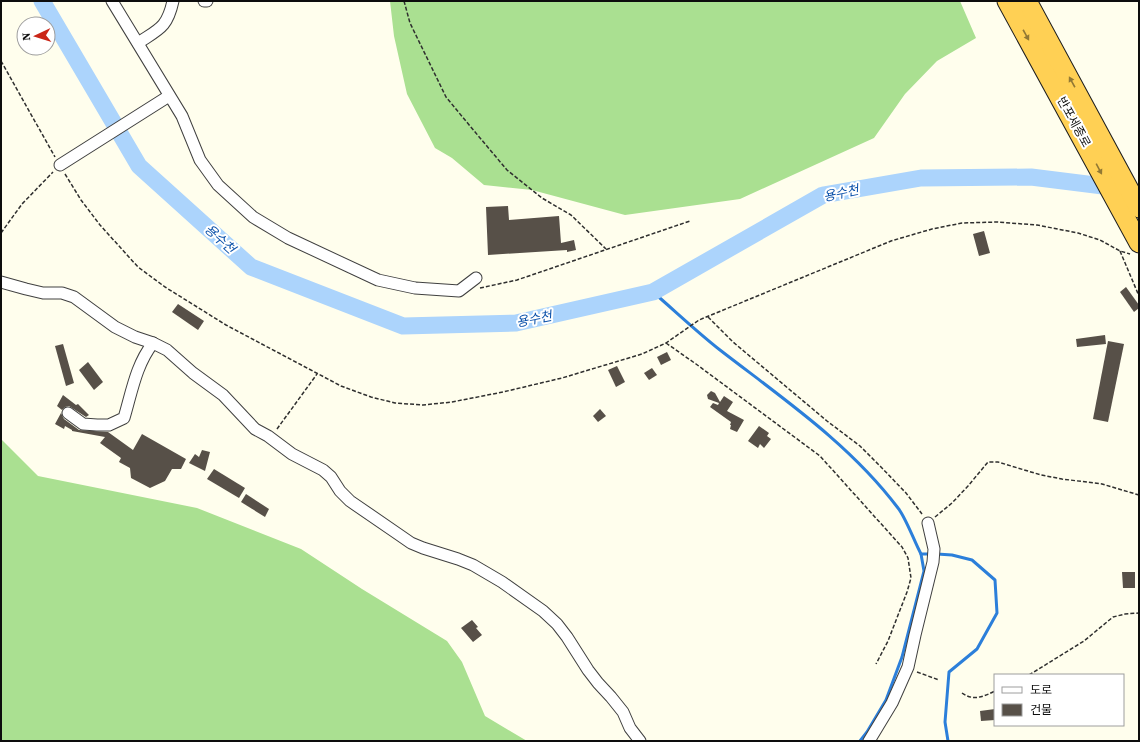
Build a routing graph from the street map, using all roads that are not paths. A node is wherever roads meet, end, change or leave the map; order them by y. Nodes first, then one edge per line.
1 (112, 1) edge
2 (173, 1) edge
3 (1007, 1) edge
4 (1027, 1) edge
5 (138, 43) junction
6 (169, 96) junction
7 (1082, 119) junction
8 (60, 165) road end
9 (1139, 208) edge
10 (1136, 249) edge
11 (1, 282) edge
12 (477, 283) road end
13 (153, 343) junction
14 (68, 413) dead end
15 (928, 523) road end
16 (640, 741) edge
17 (869, 741) edge

1 - 5 street
2 - 5 street
3 -> 7 highway, 반포세종로
7 -> 4 highway, 반포세종로
5 - 6 street
6 - 8 street
6 - 12 street
7 - 9 highway, 반포세종로
7 -> 10 highway, 반포세종로
11 - 13 street
13 - 14 street
13 - 16 street
15 - 17 street

